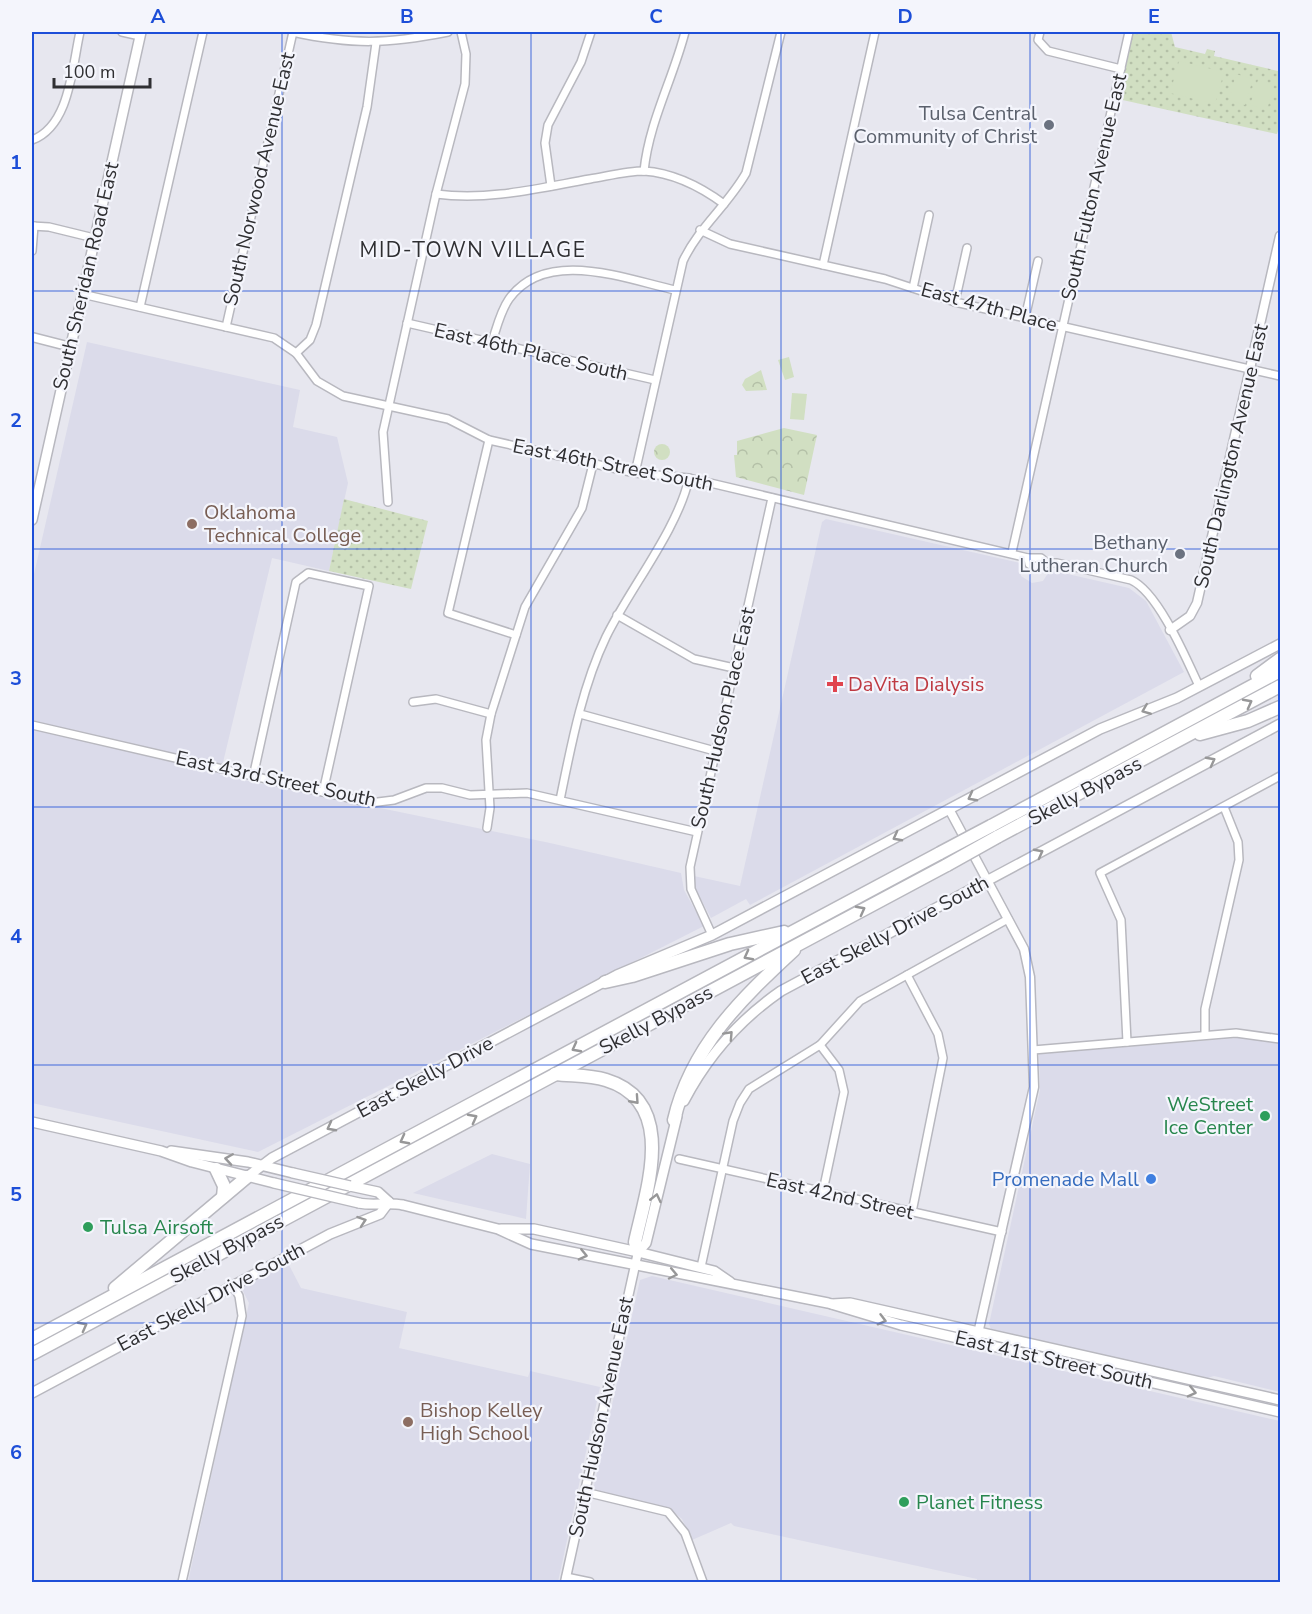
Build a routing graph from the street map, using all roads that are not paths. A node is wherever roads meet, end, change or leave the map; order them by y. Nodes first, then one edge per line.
1 (80, 32) edge
2 (122, 32) edge
3 (203, 32) edge
4 (292, 32) edge
5 (448, 32) edge
6 (461, 32) edge
7 (591, 32) edge
8 (685, 32) edge
9 (781, 32) edge
10 (875, 32) edge
11 (1040, 32) edge
12 (1129, 32) edge
13 (140, 34) edge
14 (376, 43) junction
15 (1121, 69) junction
16 (32, 140) edge
17 (644, 171) junction
18 (551, 186) junction
19 (436, 194) junction
20 (724, 204) junction
21 (929, 215) dead end
22 (33, 226) edge
23 (700, 230) junction
24 (1281, 236) edge
25 (94, 238) junction
26 (967, 248) dead end
27 (32, 251) edge
28 (1038, 261) dead end
29 (823, 265) junction
30 (913, 288) junction
31 (675, 290) junction
32 (82, 294) junction
33 (955, 302) junction
34 (140, 307) junction
35 (1025, 318) junction
36 (407, 323) junction
37 (226, 327) junction
38 (1062, 327) junction
39 (32, 337) edge
40 (492, 342) junction
41 (71, 347) junction
42 (296, 353) junction
43 (1250, 369) junction
44 (1281, 376) edge
45 (656, 380) junction
46 (388, 406) junction
47 (489, 440) junction
48 (593, 464) junction
49 (634, 473) junction
50 (689, 478) junction
51 (772, 498) junction
52 (388, 502) dead end
53 (32, 520) edge
54 (1012, 552) junction
55 (618, 615) junction
56 (1170, 630) junction
57 (516, 635) junction
58 (1281, 644) edge
59 (1281, 659) edge
60 (734, 668) junction
61 (1281, 671) edge
62 (1199, 686) junction
63 (1281, 686) edge
64 (413, 702) dead end
65 (1220, 704) junction
66 (1281, 707) edge
67 (491, 714) junction
68 (580, 714) junction
69 (1281, 724) edge
70 (32, 725) edge
71 (1179, 740) junction
72 (715, 751) junction
73 (1281, 776) edge
74 (253, 777) junction
75 (323, 792) junction
76 (489, 795) junction
77 (560, 800) junction
78 (1224, 807) junction
79 (949, 809) junction
80 (487, 828) dead end
81 (994, 831) junction
82 (697, 832) junction
83 (988, 880) junction
84 (1008, 919) junction
85 (804, 933) junction
86 (712, 935) junction
87 (907, 975) junction
88 (605, 982) junction
89 (1205, 1035) junction
90 (1281, 1039) edge
91 (1127, 1042) junction
92 (820, 1045) junction
93 (1033, 1050) junction
94 (554, 1074) junction
95 (674, 1120) junction
96 (32, 1122) edge
97 (161, 1151) junction
98 (679, 1159) dead end
99 (263, 1166) junction
100 (216, 1169) junction
101 (723, 1169) junction
102 (247, 1177) junction
103 (823, 1191) junction
104 (223, 1197) junction
105 (389, 1202) junction
106 (912, 1212) junction
107 (498, 1228) junction
108 (1002, 1232) junction
109 (638, 1252) junction
110 (635, 1267) junction
111 (701, 1267) junction
112 (730, 1282) junction
113 (234, 1285) junction
114 (98, 1303) junction
115 (829, 1304) junction
116 (979, 1332) junction
117 (32, 1339) edge
118 (976, 1342) junction
119 (32, 1354) edge
120 (1084, 1356) junction
121 (1081, 1367) junction
122 (1223, 1387) junction
123 (32, 1393) edge
124 (1221, 1399) junction
125 (1281, 1400) edge
126 (1281, 1412) edge
127 (585, 1492) junction
128 (565, 1580) edge
129 (182, 1582) edge
130 (590, 1582) edge
131 (703, 1582) edge

1 - 16 street
2 - 13 street
3 - 34 street
4 - 14 street
4 - 37 street, South Norwood Avenue East
5 - 14 street
6 - 19 street
7 - 18 street
8 - 17 street
9 - 20 street
10 - 29 street
11 - 15 street
12 - 15 street, South Fulton Avenue East
13 - 25 main road, South Sheridan Road East
14 - 42 street
15 - 38 street, South Fulton Avenue East
17 - 18 street
17 - 20 street
18 - 19 street
19 - 36 street
20 - 23 street
21 - 30 street
22 - 25 street
22 - 27 street
23 - 29 street, East 47th Place
23 - 31 street
24 - 43 street, South Darlington Avenue East
25 - 32 main road, South Sheridan Road East
26 - 33 street
28 - 35 street
29 - 30 street, East 47th Place
30 - 33 street, East 47th Place
31 - 40 street
31 - 45 street
32 - 34 street, East 46th Street South
32 - 41 main road, South Sheridan Road East
33 - 35 street, East 47th Place
34 - 37 street, East 46th Street South
35 - 38 street, East 47th Place
36 - 40 street, East 46th Place South
36 - 46 street
37 - 42 street, East 46th Street South
38 - 43 street, East 47th Place
38 - 54 street, South Fulton Avenue East
39 - 41 street
40 - 45 street, East 46th Place South
41 - 53 main road, South Sheridan Road East
42 - 46 street, East 46th Street South
43 - 44 street, East 47th Place
43 - 56 street, South Darlington Avenue East
45 - 49 street
46 - 47 street, East 46th Street South
46 - 52 street
47 - 48 street, East 46th Street South
47 - 57 street
48 - 49 street, East 46th Street South
48 - 57 street
49 - 50 street, East 46th Street South
50 - 51 street, East 46th Street South
50 - 55 street
51 - 54 street, East 46th Street South
51 - 60 street, South Hudson Place East
54 - 56 street, East 46th Street South
55 - 60 street
55 - 68 street
56 - 62 street, East 46th Street South
57 - 67 street
58 - 62 main road
59 - 65 highway
60 - 72 street, South Hudson Place East
61 - 65 highway, Skelly Bypass
62 -> 79 main road
71 -> 63 highway, Skelly Bypass
64 - 67 street
65 - 81 highway, Skelly Bypass
66 - 71 highway
67 - 76 street
68 - 72 street
68 - 77 street
83 -> 69 main road, East Skelly Drive South
70 - 74 street, East 43rd Street South
71 - 81 highway, Skelly Bypass
72 - 82 street, South Hudson Place East
73 - 78 street
74 - 75 street, East 43rd Street South
74 - 75 street
75 - 76 street, East 43rd Street South
76 - 77 street, East 43rd Street South
76 - 80 street
77 - 82 street, East 43rd Street South
78 - 89 street
78 - 91 street
79 - 83 street
79 -> 86 main road
81 - 85 highway, Skelly Bypass, bridge
85 -> 81 highway, Skelly Bypass, bridge
82 - 86 street, South Hudson Place East
83 - 84 street
95 -> 83 main road, East Skelly Drive South
84 - 87 street
84 - 93 street
85 - 88 highway
85 - 94 highway, Skelly Bypass
85 - 95 highway
85 -> 114 highway, Skelly Bypass
86 - 88 main road
87 - 92 street
87 - 106 street
88 -> 99 main road, East Skelly Drive
89 - 90 street
89 - 91 street
91 - 93 street
92 - 101 street
92 - 103 street
93 - 108 street
94 -> 109 highway
119 -> 94 highway, Skelly Bypass
109 -> 95 main road, East Skelly Drive South
96 - 97 main road, East 41st Street South
99 -> 97 main road, East 41st Street South
97 - 100 main road, East 41st Street South
98 - 101 street, East 42nd Street
99 - 102 main road, East Skelly Drive
99 - 105 main road, East 41st Street South, bridge
100 - 102 main road, East 41st Street South
100 - 104 highway
101 - 103 street, East 42nd Street
101 - 111 street
102 - 104 highway
102 - 105 main road, East 41st Street South, bridge
103 - 106 street, East 42nd Street
104 - 114 highway
105 - 107 main road, East 41st Street South
113 -> 105 main road, East Skelly Drive South
106 - 108 street, East 42nd Street
107 - 109 main road, East 41st Street South
107 -> 110 main road, East 41st Street South
108 - 116 street
109 - 110 street, South Hudson Avenue East
109 - 111 main road, East 41st Street South
110 -> 112 main road, East 41st Street South
110 - 127 street, South Hudson Avenue East
111 - 112 main road, East 41st Street South
112 - 115 main road, East 41st Street South
113 - 123 main road, East Skelly Drive South
113 - 129 street
114 - 117 highway, Skelly Bypass
115 - 116 main road, East 41st Street South
115 -> 118 main road, East 41st Street South
116 - 118 street
116 - 120 main road, East 41st Street South
118 - 121 main road, East 41st Street South
120 - 121 main road
120 - 122 main road, East 41st Street South
121 -> 124 main road, East 41st Street South
122 - 124 main road
122 - 125 main road, East 41st Street South
124 - 126 main road, East 41st Street South
127 - 128 street, South Hudson Avenue East
127 - 131 street
128 - 130 street

